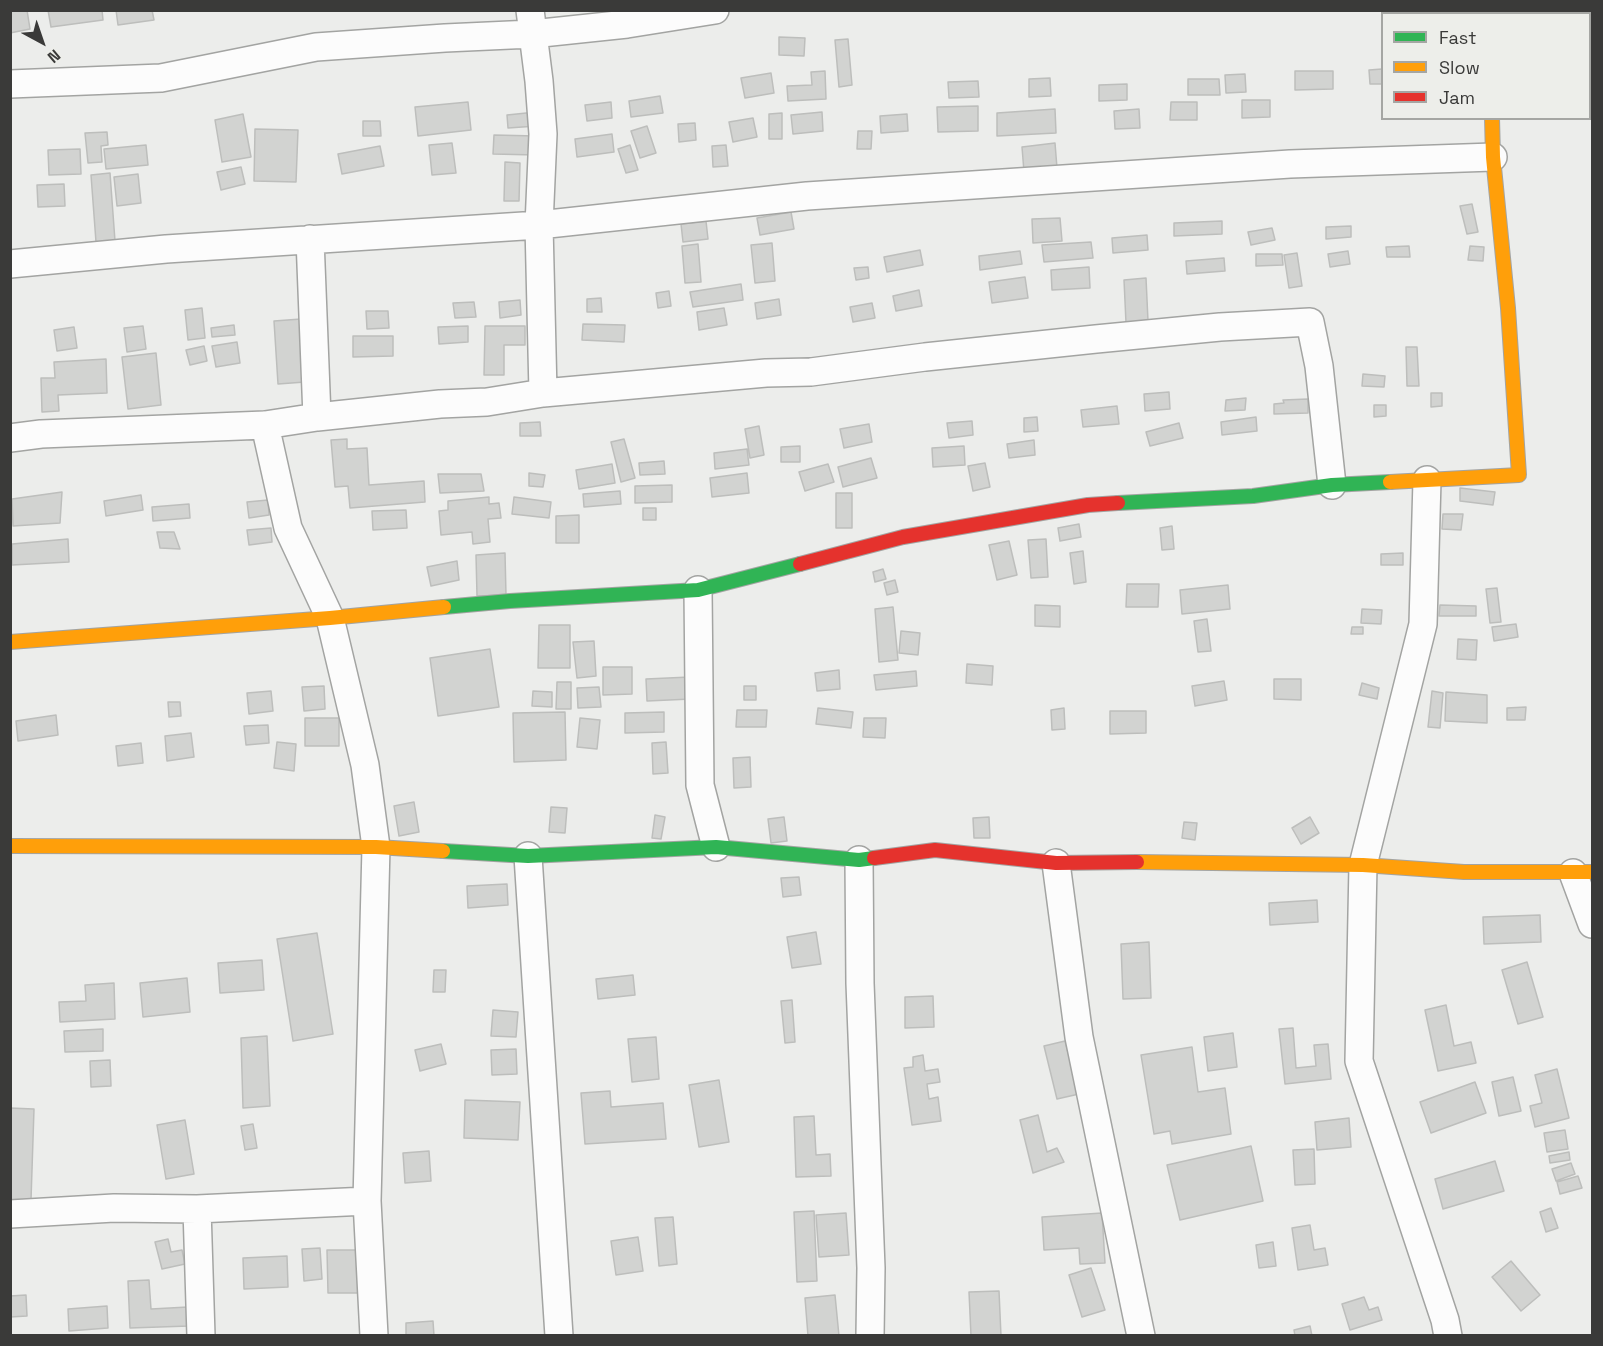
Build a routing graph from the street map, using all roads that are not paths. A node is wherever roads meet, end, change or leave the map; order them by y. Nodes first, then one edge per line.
1 (715, 10) edge
2 (531, 22) edge
3 (10, 84) edge
4 (1492, 120) edge
5 (1493, 157) junction
6 (539, 225) junction
7 (309, 239) junction
8 (10, 264) edge
9 (543, 393) junction
10 (317, 417) junction
11 (265, 425) junction
12 (10, 438) edge
13 (1427, 480) junction
14 (1332, 485) junction
15 (698, 590) junction
16 (330, 618) junction
17 (10, 642) edge
18 (10, 846) edge
19 (376, 847) junction
20 (716, 847) junction
21 (528, 856) junction
22 (859, 860) junction
23 (1056, 863) junction
24 (1363, 865) junction
25 (1583, 872) edge
26 (1593, 924) edge
27 (367, 1201) junction
28 (197, 1209) junction
29 (10, 1214) edge
30 (201, 1335) edge
31 (374, 1335) edge
32 (559, 1335) edge
33 (870, 1335) edge
34 (1141, 1335) edge
35 (1448, 1335) edge

1 - 2 street
2 - 3 street
2 - 6 street
4 - 5 street
5 - 6 street
5 - 13 street
6 - 7 street
6 - 9 street
7 - 8 street
7 - 10 street
9 - 10 street
9 - 14 street
10 - 11 street
11 - 12 street
11 - 16 street
13 - 14 street
13 - 24 street
14 - 15 street
15 - 16 street
15 - 20 street
16 - 17 street
16 - 19 street
18 - 19 street
19 - 21 street
19 - 27 street
20 - 21 street
20 - 22 street
21 - 32 street
22 - 23 street
22 - 33 street
23 - 24 street
23 - 34 street
24 - 25 street
24 - 35 street
25 - 26 street
27 - 28 street
27 - 31 street
28 - 29 street
28 - 30 street

